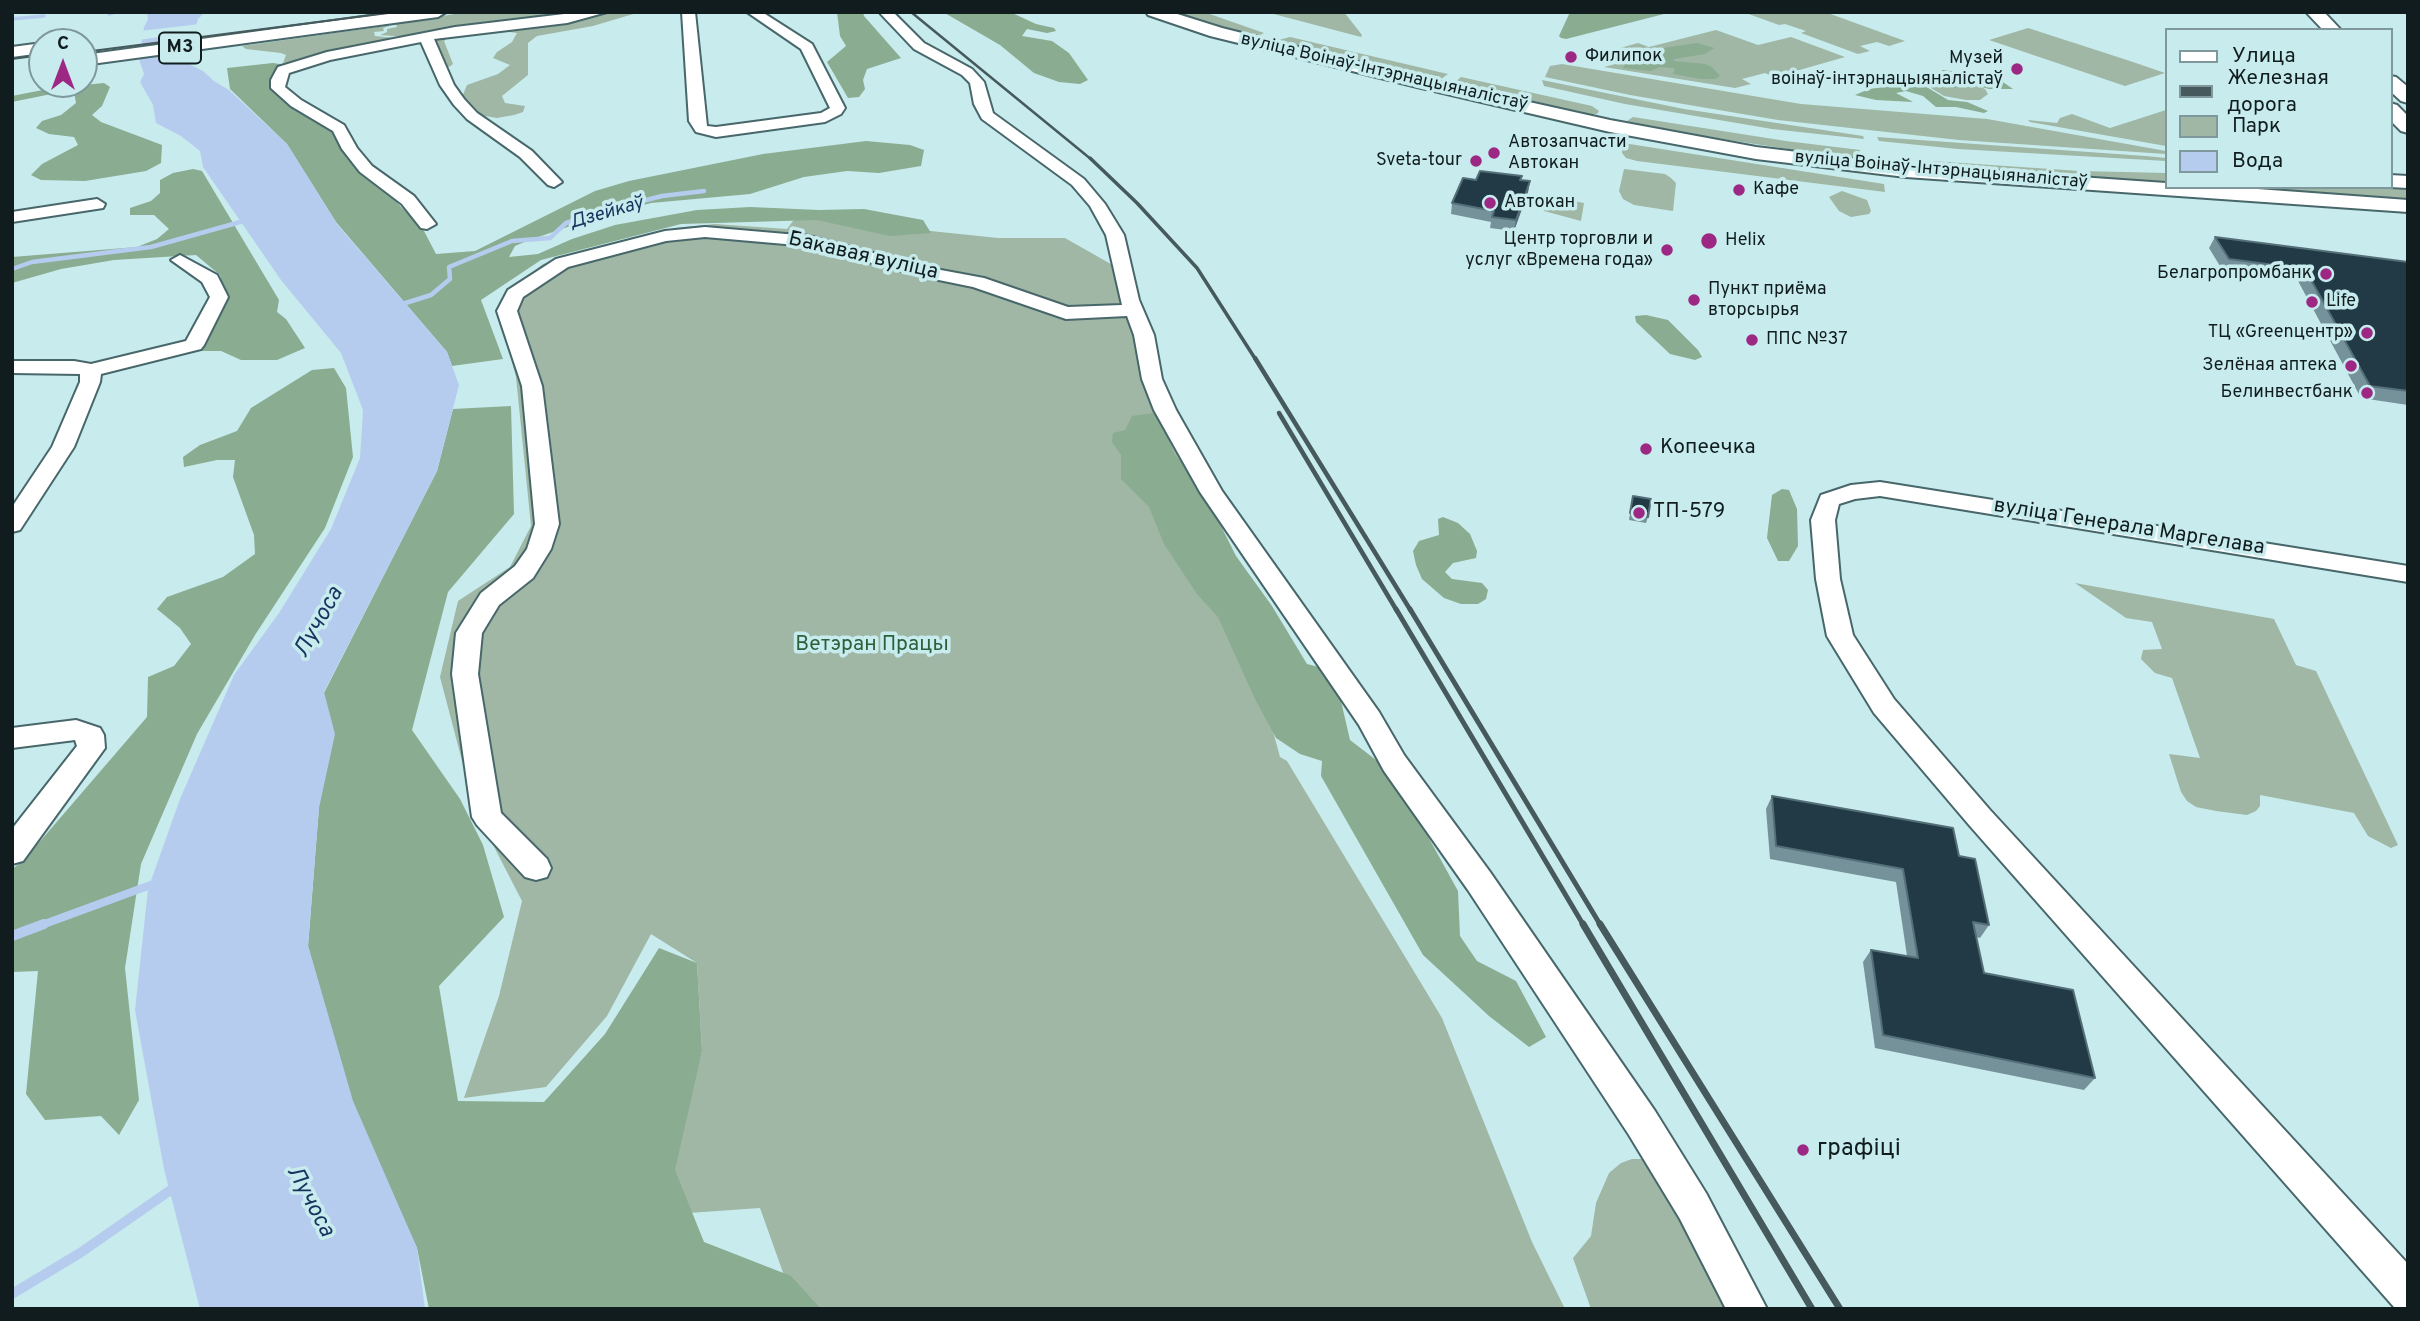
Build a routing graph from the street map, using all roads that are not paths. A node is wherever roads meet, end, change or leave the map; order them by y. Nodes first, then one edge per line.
1 (330, 12) edge
2 (438, 12) edge
3 (601, 12) edge
4 (688, 12) edge
5 (753, 12) edge
6 (885, 12) edge
7 (1154, 12) edge
8 (2308, 21) edge
9 (277, 27) junction
10 (2327, 28) edge
11 (1297, 35) junction
12 (426, 37) junction
13 (1241, 39) junction
14 (98, 42) edge
15 (1273, 47) junction
16 (1353, 48) dead end
17 (98, 58) edge
18 (1461, 73) dead end
19 (1487, 78) dead end
20 (2392, 83) edge
21 (2408, 97) edge
22 (1625, 109) dead end
23 (1610, 126) junction
24 (1842, 144) dead end
25 (1894, 150) junction
26 (2126, 166) dead end
27 (1906, 171) junction
28 (554, 181) dead end
29 (2164, 189) edge
30 (2164, 189) edge
31 (97, 204) dead end
32 (2408, 206) edge
33 (12, 217) edge
34 (426, 224) dead end
35 (180, 260) dead end
36 (1135, 310) junction
37 (12, 368) edge
38 (91, 370) junction
39 (12, 525) edge
40 (2408, 574) edge
41 (12, 738) edge
42 (12, 852) edge
43 (536, 868) dead end
44 (2408, 1293) edge
45 (1748, 1309) edge

1 - 9 main road, М3
2 - 9 main road, М3
3 - 12 street
4 - 5 street
6 - 36 street
7 - 13 main road, вуліца Воінаў-Інтэрнацыяналістаў
8 - 10 main road
9 - 14 main road, М3
9 - 17 main road, М3
11 - 13 main road, вуліца Воінаў-Інтэрнацыяналістаў
11 - 15 main road
11 - 16 main road, вуліца Воінаў-Інтэрнацыяналістаў
12 - 28 street
12 - 34 street
13 - 15 main road, вуліца Воінаў-Інтэрнацыяналістаў
15 - 23 main road, вуліца Воінаў-Інтэрнацыяналістаў
18 - 19 main road, вуліца Воінаў-Інтэрнацыяналістаў
20 - 21 main road
22 - 23 main road
23 - 27 main road, вуліца Воінаў-Інтэрнацыяналістаў
24 - 25 main road, вуліца Воінаў-Інтэрнацыяналістаў
25 - 26 main road, вуліца Воінаў-Інтэрнацыяналістаў
25 - 27 main road
27 - 29 main road, вуліца Воінаў-Інтэрнацыяналістаў
30 - 32 main road, вуліца Воінаў-Інтэрнацыяналістаў
31 - 33 street
35 - 38 street
36 - 43 street, Бакавая вуліца
36 - 45 street
37 - 38 street
38 - 39 street
40 - 44 street, вуліца Генерала Маргелава
41 - 42 street

